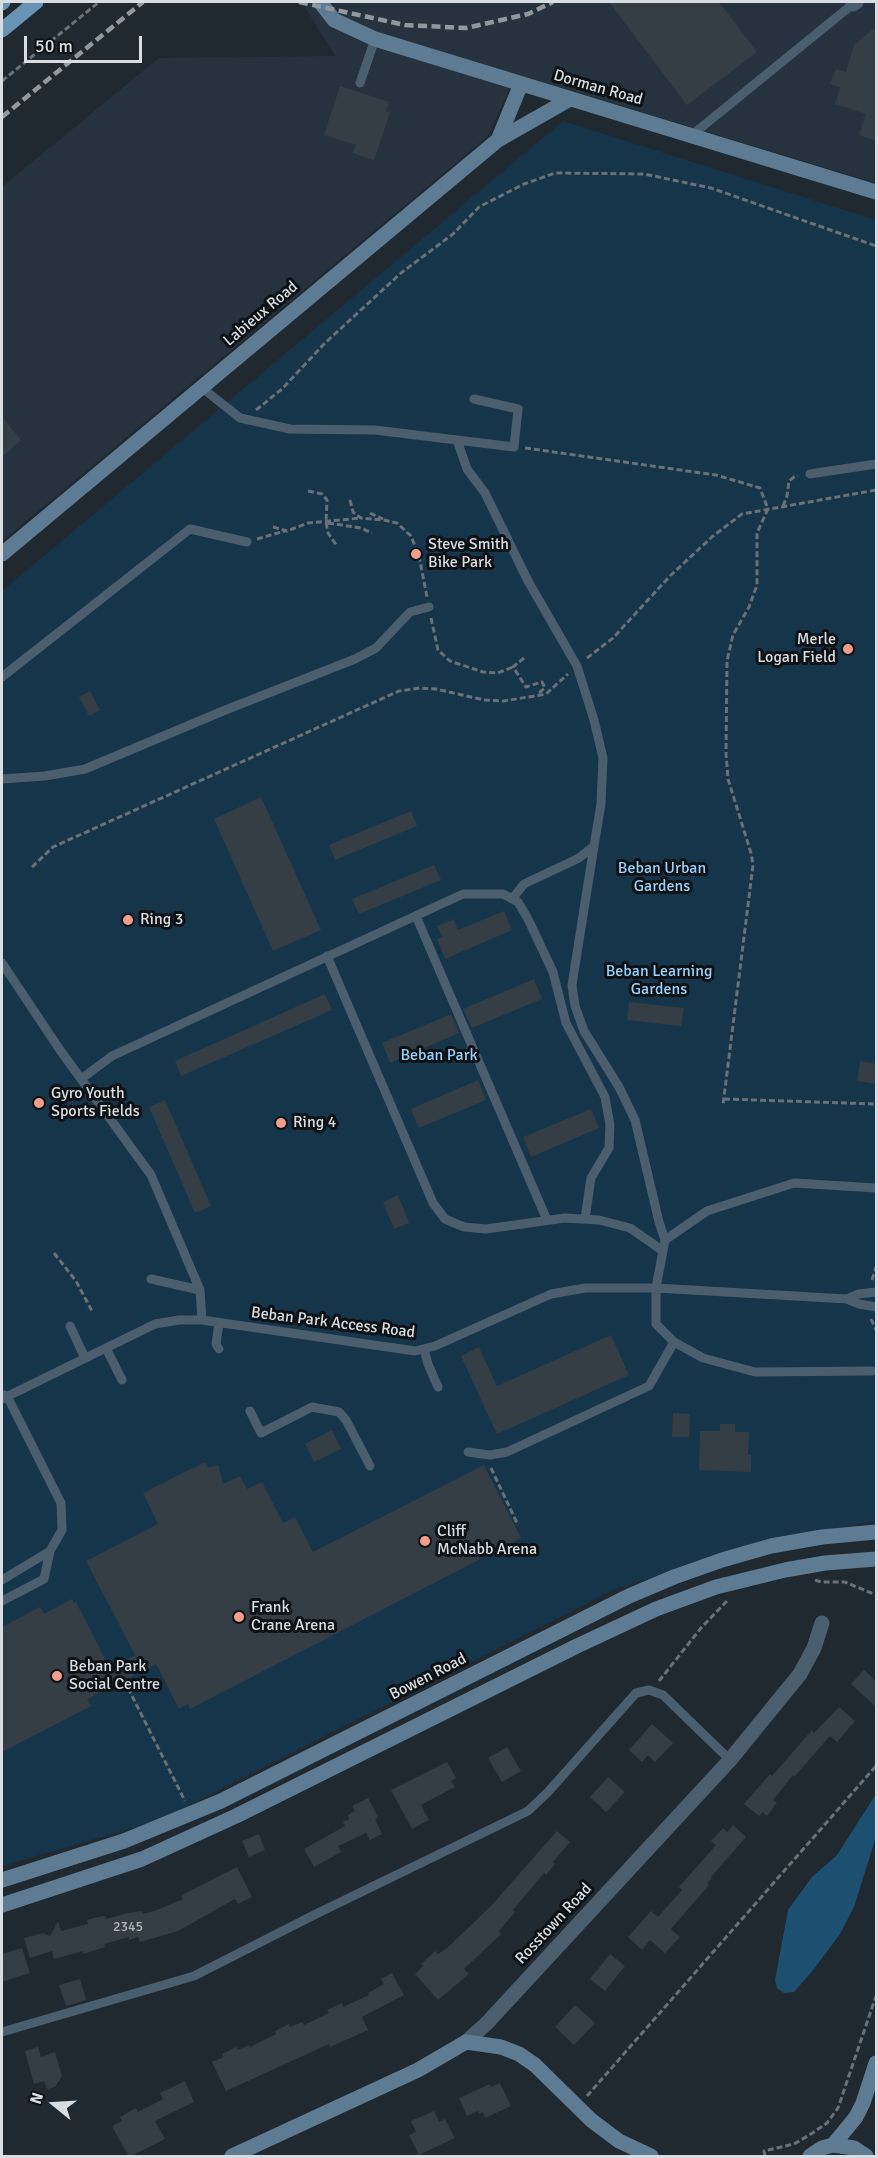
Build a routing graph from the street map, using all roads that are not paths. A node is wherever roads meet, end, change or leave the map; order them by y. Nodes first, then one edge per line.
1 (36, 2) edge
2 (320, 2) edge
3 (855, 3) edge
4 (2, 30) edge
5 (375, 39) junction
6 (360, 83) dead end
7 (521, 84) junction
8 (570, 99) junction
9 (692, 135) junction
10 (498, 140) junction
11 (876, 192) edge
12 (201, 387) junction
13 (474, 399) dead end
14 (457, 440) junction
15 (876, 464) edge
16 (810, 474) road end
17 (247, 542) road end
18 (2, 554) edge
19 (429, 607) dead end
20 (2, 677) edge
21 (2, 779) edge
22 (594, 846) junction
23 (512, 899) junction
24 (416, 915) junction
25 (327, 956) junction
26 (2, 963) edge
27 (81, 1079) junction
28 (876, 1188) edge
29 (585, 1219) junction
30 (547, 1220) junction
31 (665, 1240) junction
32 (663, 1251) junction
33 (151, 1279) dead end
34 (874, 1287) edge
35 (656, 1288) junction
36 (200, 1290) junction
37 (847, 1299) junction
38 (876, 1307) edge
39 (202, 1320) junction
40 (219, 1323) junction
41 (70, 1326) dead end
42 (674, 1342) junction
43 (106, 1348) junction
44 (219, 1349) dead end
45 (424, 1349) junction
46 (85, 1358) junction
47 (872, 1371) dead end
48 (122, 1380) dead end
49 (438, 1387) dead end
50 (3, 1397) edge
51 (250, 1411) dead end
52 (468, 1452) dead end
53 (370, 1466) dead end
54 (876, 1532) edge
55 (50, 1551) junction
56 (876, 1559) edge
57 (2, 1580) edge
58 (2, 1601) edge
59 (822, 1623) dead end
60 (730, 1760) junction
61 (2, 1880) edge
62 (2, 1905) edge
63 (2, 2032) edge
64 (466, 2042) junction
65 (876, 2063) edge
66 (833, 2145) junction
67 (809, 2156) edge
68 (232, 2157) edge
69 (651, 2157) edge
70 (866, 2157) edge

1 - 4 main road
2 - 5 street, Dorman Road
3 - 9 lane
5 - 6 lane
5 - 7 street, Dorman Road
7 - 8 street, Dorman Road
7 - 10 street, Labieux Road
8 - 9 street, Dorman Road
8 - 10 street
9 - 11 street, Dorman Road
10 - 12 street, Labieux Road
12 - 14 lane
12 - 18 street, Labieux Road
13 - 14 lane
14 - 22 lane
15 - 16 lane
17 - 20 lane
19 - 21 lane
22 - 23 lane
22 - 31 lane
23 - 24 lane
23 - 29 lane
24 - 25 lane
24 - 30 lane
25 - 27 lane
25 - 30 lane
26 - 27 lane
27 - 36 lane
28 - 31 lane
29 - 30 lane
29 - 32 lane
31 - 32 lane
32 - 35 lane
33 - 36 lane
34 - 37 lane, Beban Park Access Road
35 - 37 lane, Beban Park Access Road
35 - 42 lane
35 - 45 lane, Beban Park Access Road
36 - 39 lane
37 - 38 lane, Beban Park Access Road
39 - 40 lane, Beban Park Access Road
39 - 43 lane, Beban Park Access Road
40 - 44 lane
40 - 45 lane, Beban Park Access Road
41 - 46 lane
42 - 47 lane
42 - 52 lane
43 - 46 lane, Beban Park Access Road
43 - 48 lane
45 - 49 lane
46 - 50 lane, Beban Park Access Road
50 - 55 lane
51 - 53 lane
54 - 61 street, Bowen Road
55 - 57 lane
55 - 58 lane
56 - 62 street
59 - 60 street, Rosstown Road
60 - 63 lane
60 - 64 street, Rosstown Road
64 - 68 street, Rosstown Road
64 - 69 street
65 - 66 street
66 - 67 street
66 - 70 street

